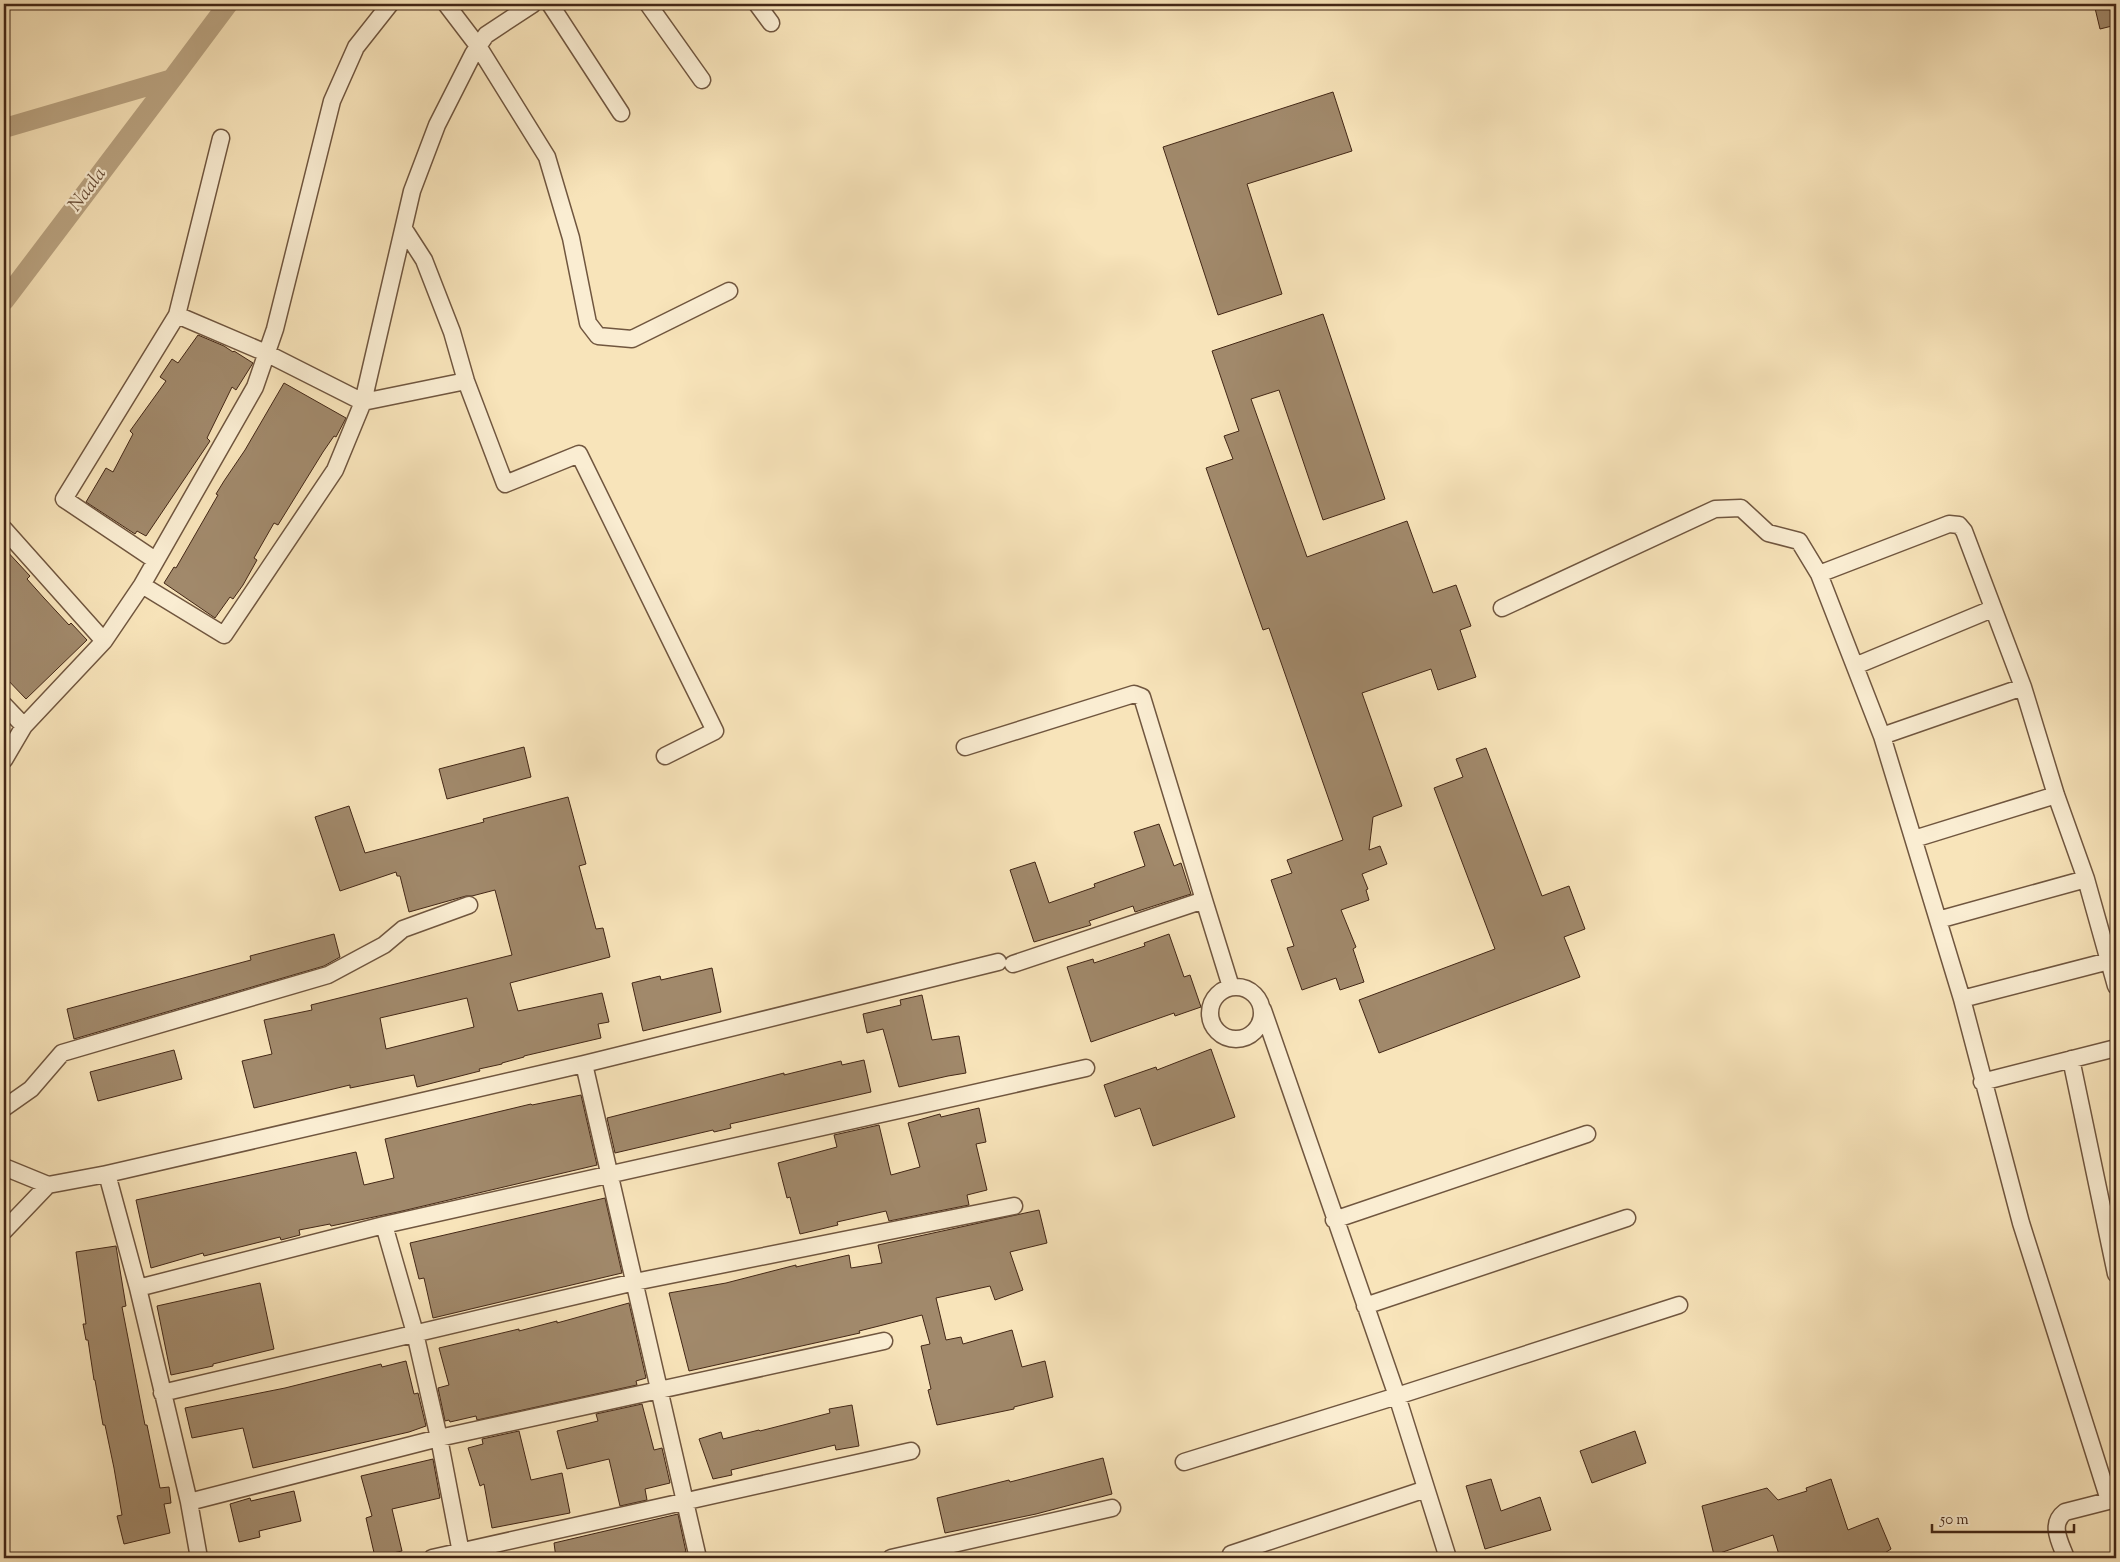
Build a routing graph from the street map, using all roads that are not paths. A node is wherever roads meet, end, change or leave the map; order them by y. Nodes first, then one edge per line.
1 (390, 4) edge
2 (446, 4) edge
3 (533, 4) edge
4 (550, 4) edge
5 (648, 4) edge
6 (757, 4) edge
7 (771, 23) dead end
8 (478, 46) junction
9 (702, 80) dead end
10 (621, 113) dead end
11 (221, 138) dead end
12 (404, 229) junction
13 (729, 290) dead end
14 (177, 315) junction
15 (266, 353) junction
16 (466, 381) junction
17 (362, 402) junction
18 (4, 529) edge
19 (155, 560) junction
20 (1819, 574) junction
21 (142, 585) junction
22 (1502, 608) dead end
23 (1992, 609) junction
24 (104, 641) junction
25 (1856, 666) junction
26 (2023, 687) junction
27 (4, 705) edge
28 (24, 726) junction
29 (1882, 736) junction
30 (965, 747) dead end
31 (666, 756) dead end
32 (4, 760) edge
33 (2056, 795) junction
34 (1914, 839) junction
35 (2086, 879) junction
36 (1204, 900) junction
37 (469, 905) dead end
38 (1938, 920) junction
39 (2109, 961) junction
40 (2116, 986) edge
41 (1231, 987) junction
42 (1962, 1000) junction
43 (1263, 1010) junction
44 (2116, 1048) edge
45 (2071, 1059) junction
46 (584, 1064) junction
47 (1086, 1068) dead end
48 (1982, 1082) junction
49 (4, 1108) edge
50 (1587, 1134) dead end
51 (4, 1167) edge
52 (106, 1174) junction
53 (610, 1175) junction
54 (48, 1185) junction
55 (1014, 1206) dead end
56 (1627, 1218) dead end
57 (1334, 1220) junction
58 (384, 1225) junction
59 (4, 1231) edge
60 (2116, 1274) edge
61 (635, 1282) junction
62 (138, 1288) junction
63 (1679, 1305) dead end
64 (1365, 1306) junction
65 (415, 1333) junction
66 (884, 1341) dead end
67 (659, 1390) junction
68 (162, 1394) junction
69 (1397, 1396) junction
70 (439, 1438) junction
71 (911, 1451) dead end
72 (1184, 1462) dead end
73 (1426, 1489) junction
74 (2113, 1500) edge
75 (189, 1502) junction
76 (686, 1502) junction
77 (1112, 1508) dead end
78 (1231, 1554) dead end
79 (462, 1555) edge
80 (199, 1558) edge
81 (432, 1558) edge
82 (698, 1558) edge
83 (891, 1558) edge
84 (1448, 1558) edge
85 (2066, 1558) edge

1 - 15 street
2 - 8 street
3 - 8 street
4 - 10 street
5 - 9 street
6 - 7 street
8 - 12 street
8 - 13 street
11 - 14 street
12 - 16 street
12 - 17 street
14 - 15 street
14 - 19 street
15 - 17 street
15 - 19 street
16 - 17 street
16 - 31 street
17 - 21 street
18 - 24 street
19 - 21 street
20 - 22 street
20 - 23 street
20 - 25 street
21 - 24 street
23 - 25 street
23 - 26 street
24 - 28 street
25 - 29 street
26 - 29 street
26 - 33 street
27 - 28 street
28 - 32 street
29 - 34 street
30 - 36 street
33 - 34 street
33 - 35 street
34 - 38 street
35 - 38 street
35 - 39 street
36 - 41 street
36 - 46 street
37 - 49 street
38 - 42 street
39 - 40 street
39 - 42 street
41 - 43 street
41 - 43 street
42 - 48 street
43 - 57 street
44 - 45 street
45 - 48 street
45 - 60 street
46 - 52 street
46 - 53 street
47 - 53 street
48 - 74 street
50 - 57 street
51 - 54 street
52 - 54 street
52 - 62 street
53 - 58 street
53 - 61 street
54 - 59 street
55 - 61 street
56 - 64 street
57 - 64 street
58 - 62 street
58 - 65 street
61 - 65 street
61 - 67 street
62 - 68 street
63 - 69 street
64 - 69 street
65 - 68 street
65 - 70 street
66 - 67 street
67 - 70 street
67 - 76 street
68 - 75 street
69 - 72 street
69 - 73 street
70 - 75 street
70 - 79 street
71 - 76 street
73 - 78 street
73 - 84 street
74 - 85 street
75 - 80 street
76 - 79 street
76 - 82 street
77 - 83 street
79 - 81 street

